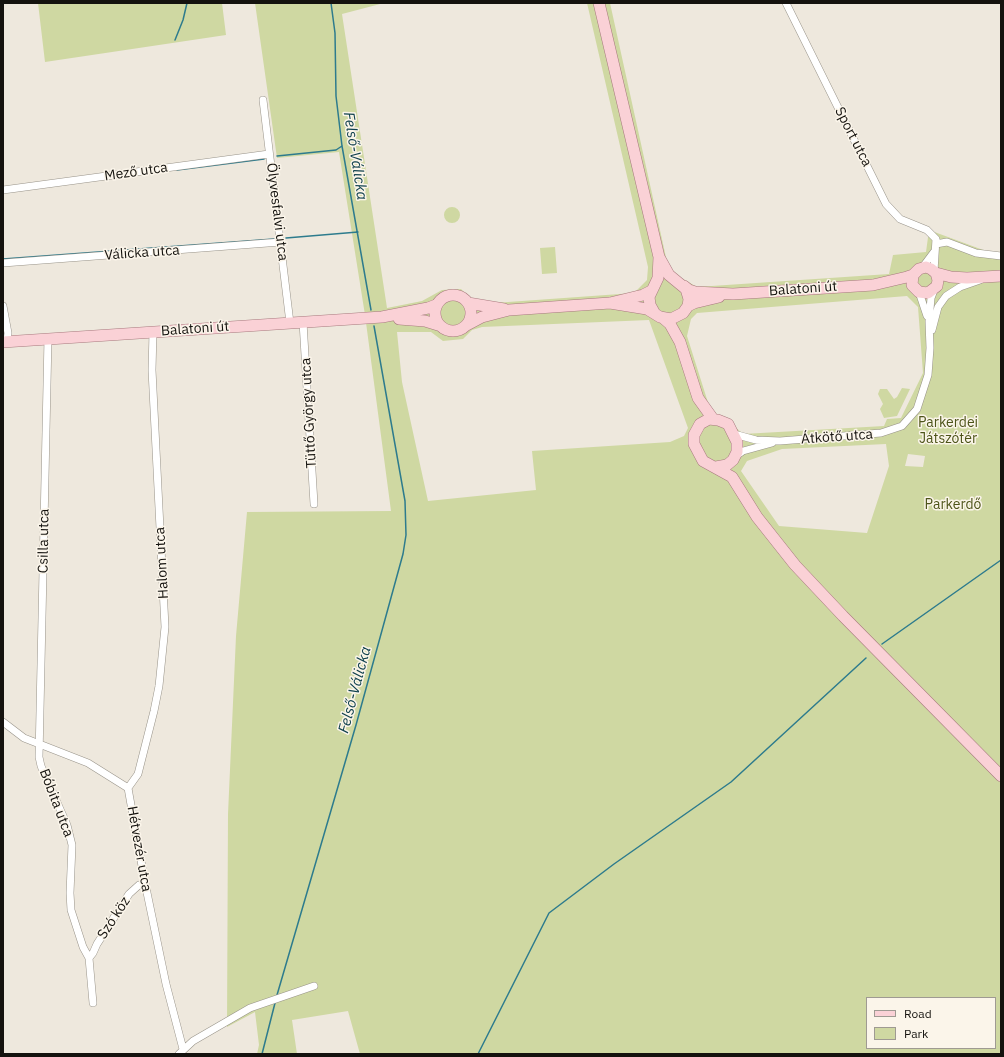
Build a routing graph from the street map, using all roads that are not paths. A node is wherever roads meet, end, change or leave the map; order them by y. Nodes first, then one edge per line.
1 (599, 3) edge
2 (786, 3) edge
3 (263, 100) dead end
4 (269, 154) junction
5 (3, 190) edge
6 (281, 242) junction
7 (935, 248) junction
8 (1001, 256) edge
9 (659, 257) junction
10 (3, 263) edge
11 (922, 268) junction
12 (935, 272) junction
13 (913, 275) junction
14 (997, 276) edge
15 (967, 278) junction
16 (680, 283) junction
17 (873, 285) junction
18 (652, 288) junction
19 (935, 289) junction
20 (917, 290) junction
21 (733, 294) junction
22 (468, 303) junction
23 (610, 303) junction
24 (436, 305) junction
25 (3, 306) edge
26 (509, 310) junction
27 (684, 310) junction
28 (659, 316) junction
29 (382, 317) junction
30 (929, 321) junction
31 (303, 322) junction
32 (290, 323) junction
33 (438, 325) junction
34 (467, 325) junction
35 (153, 332) junction
36 (930, 336) junction
37 (48, 338) junction
38 (4, 341) edge
39 (680, 342) junction
40 (698, 398) junction
41 (713, 419) junction
42 (698, 427) junction
43 (734, 434) junction
44 (780, 441) junction
45 (735, 458) junction
46 (716, 467) junction
47 (740, 488) junction
48 (314, 504) dead end
49 (3, 722) edge
50 (40, 744) junction
51 (1001, 776) edge
52 (128, 788) junction
53 (145, 883) junction
54 (89, 958) junction
55 (314, 986) dead end
56 (93, 1003) dead end
57 (181, 1052) edge

1 - 9 main road
2 - 7 street, Sport utca
3 - 4 street, Ölyvesfalvi utca
4 - 5 street, Mező utca
4 - 6 street, Ölyvesfalvi utca
6 - 10 street, Válicka utca
6 - 32 street, Ölyvesfalvi utca
7 - 8 street
7 - 11 street
7 - 12 street
9 - 16 main road
9 - 18 main road
11 - 12 main road, Balatoni út
11 - 13 main road, Balatoni út
12 - 15 main road, Balatoni út
12 - 19 main road
13 - 17 main road, Balatoni út
13 - 20 main road
14 - 15 main road, Balatoni út
14 - 36 street
15 - 19 main road, Balatoni út
16 - 18 main road
16 - 21 main road, Balatoni út
16 - 27 main road
17 - 20 main road, Balatoni út
17 - 21 main road, Balatoni út
18 - 23 main road
18 - 28 main road
19 - 20 main road, Balatoni út
19 - 30 street
20 - 30 street
21 - 27 main road, Balatoni út
22 - 24 main road
22 - 26 main road
22 - 34 main road
23 - 26 main road
23 - 28 main road
24 - 29 main road, Balatoni út
24 - 33 main road
25 - 38 street
26 - 34 main road
27 - 28 main road
27 - 39 main road
28 - 39 main road
29 - 31 main road, Balatoni út
29 - 33 main road, Balatoni út
30 - 36 street
31 - 32 main road, Balatoni út
31 - 48 street, Tüttő György utca
32 - 35 main road, Balatoni út
33 - 34 main road
35 - 37 main road, Balatoni út
35 - 52 street, Halom utca
36 - 44 street, Átkötő utca
37 - 38 main road, Balatoni út
37 - 50 street, Csilla utca
39 - 40 main road
40 - 41 main road
40 - 42 main road
41 - 42 main road
41 - 43 main road
42 - 46 main road
43 - 44 street, Átkötő utca
43 - 45 main road
44 - 45 street, Átkötő utca
45 - 46 main road
45 - 47 main road
46 - 47 main road
47 - 51 main road
49 - 50 street, Hétvezér utca
50 - 52 street, Hétvezér utca
50 - 54 street, Bóbita utca
52 - 53 street, Hétvezér utca
53 - 54 street, Szó köz
53 - 57 street, Hétvezér utca
54 - 56 street, Bóbita utca
55 - 57 street

